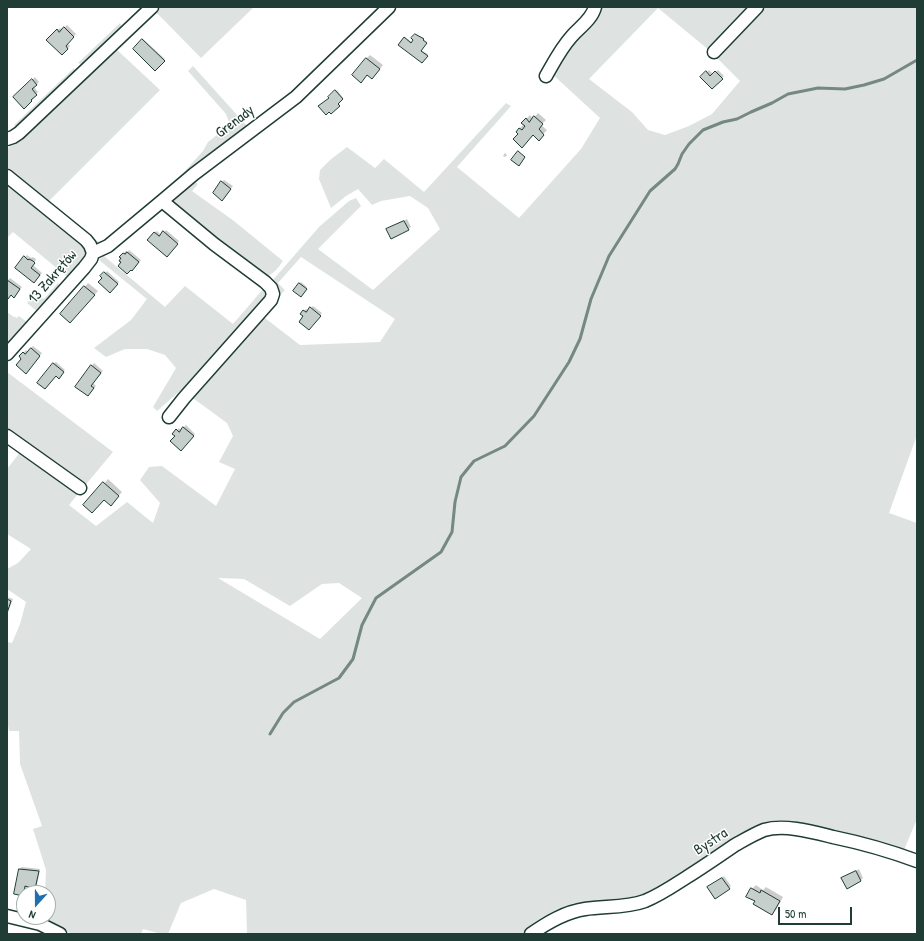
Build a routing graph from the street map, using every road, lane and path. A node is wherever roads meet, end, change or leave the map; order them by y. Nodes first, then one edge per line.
1 (152, 7) edge
2 (389, 7) edge
3 (595, 7) edge
4 (757, 7) edge
5 (714, 52) dead end
6 (546, 76) dead end
7 (7, 139) edge
8 (7, 176) edge
9 (162, 201) junction
10 (93, 253) junction
11 (7, 354) edge
12 (169, 417) dead end
13 (7, 436) edge
14 (80, 488) dead end
15 (917, 861) edge
16 (7, 916) edge
17 (60, 934) edge
18 (531, 934) edge

1 - 7 street
2 - 9 street, Grenady
3 - 6 street
4 - 5 street
8 - 10 street, 13 Zakrętów
9 - 10 street, Grenady
9 - 12 street
10 - 11 street, 13 Zakrętów
13 - 14 street
15 - 18 street, Bystra
16 - 17 street

